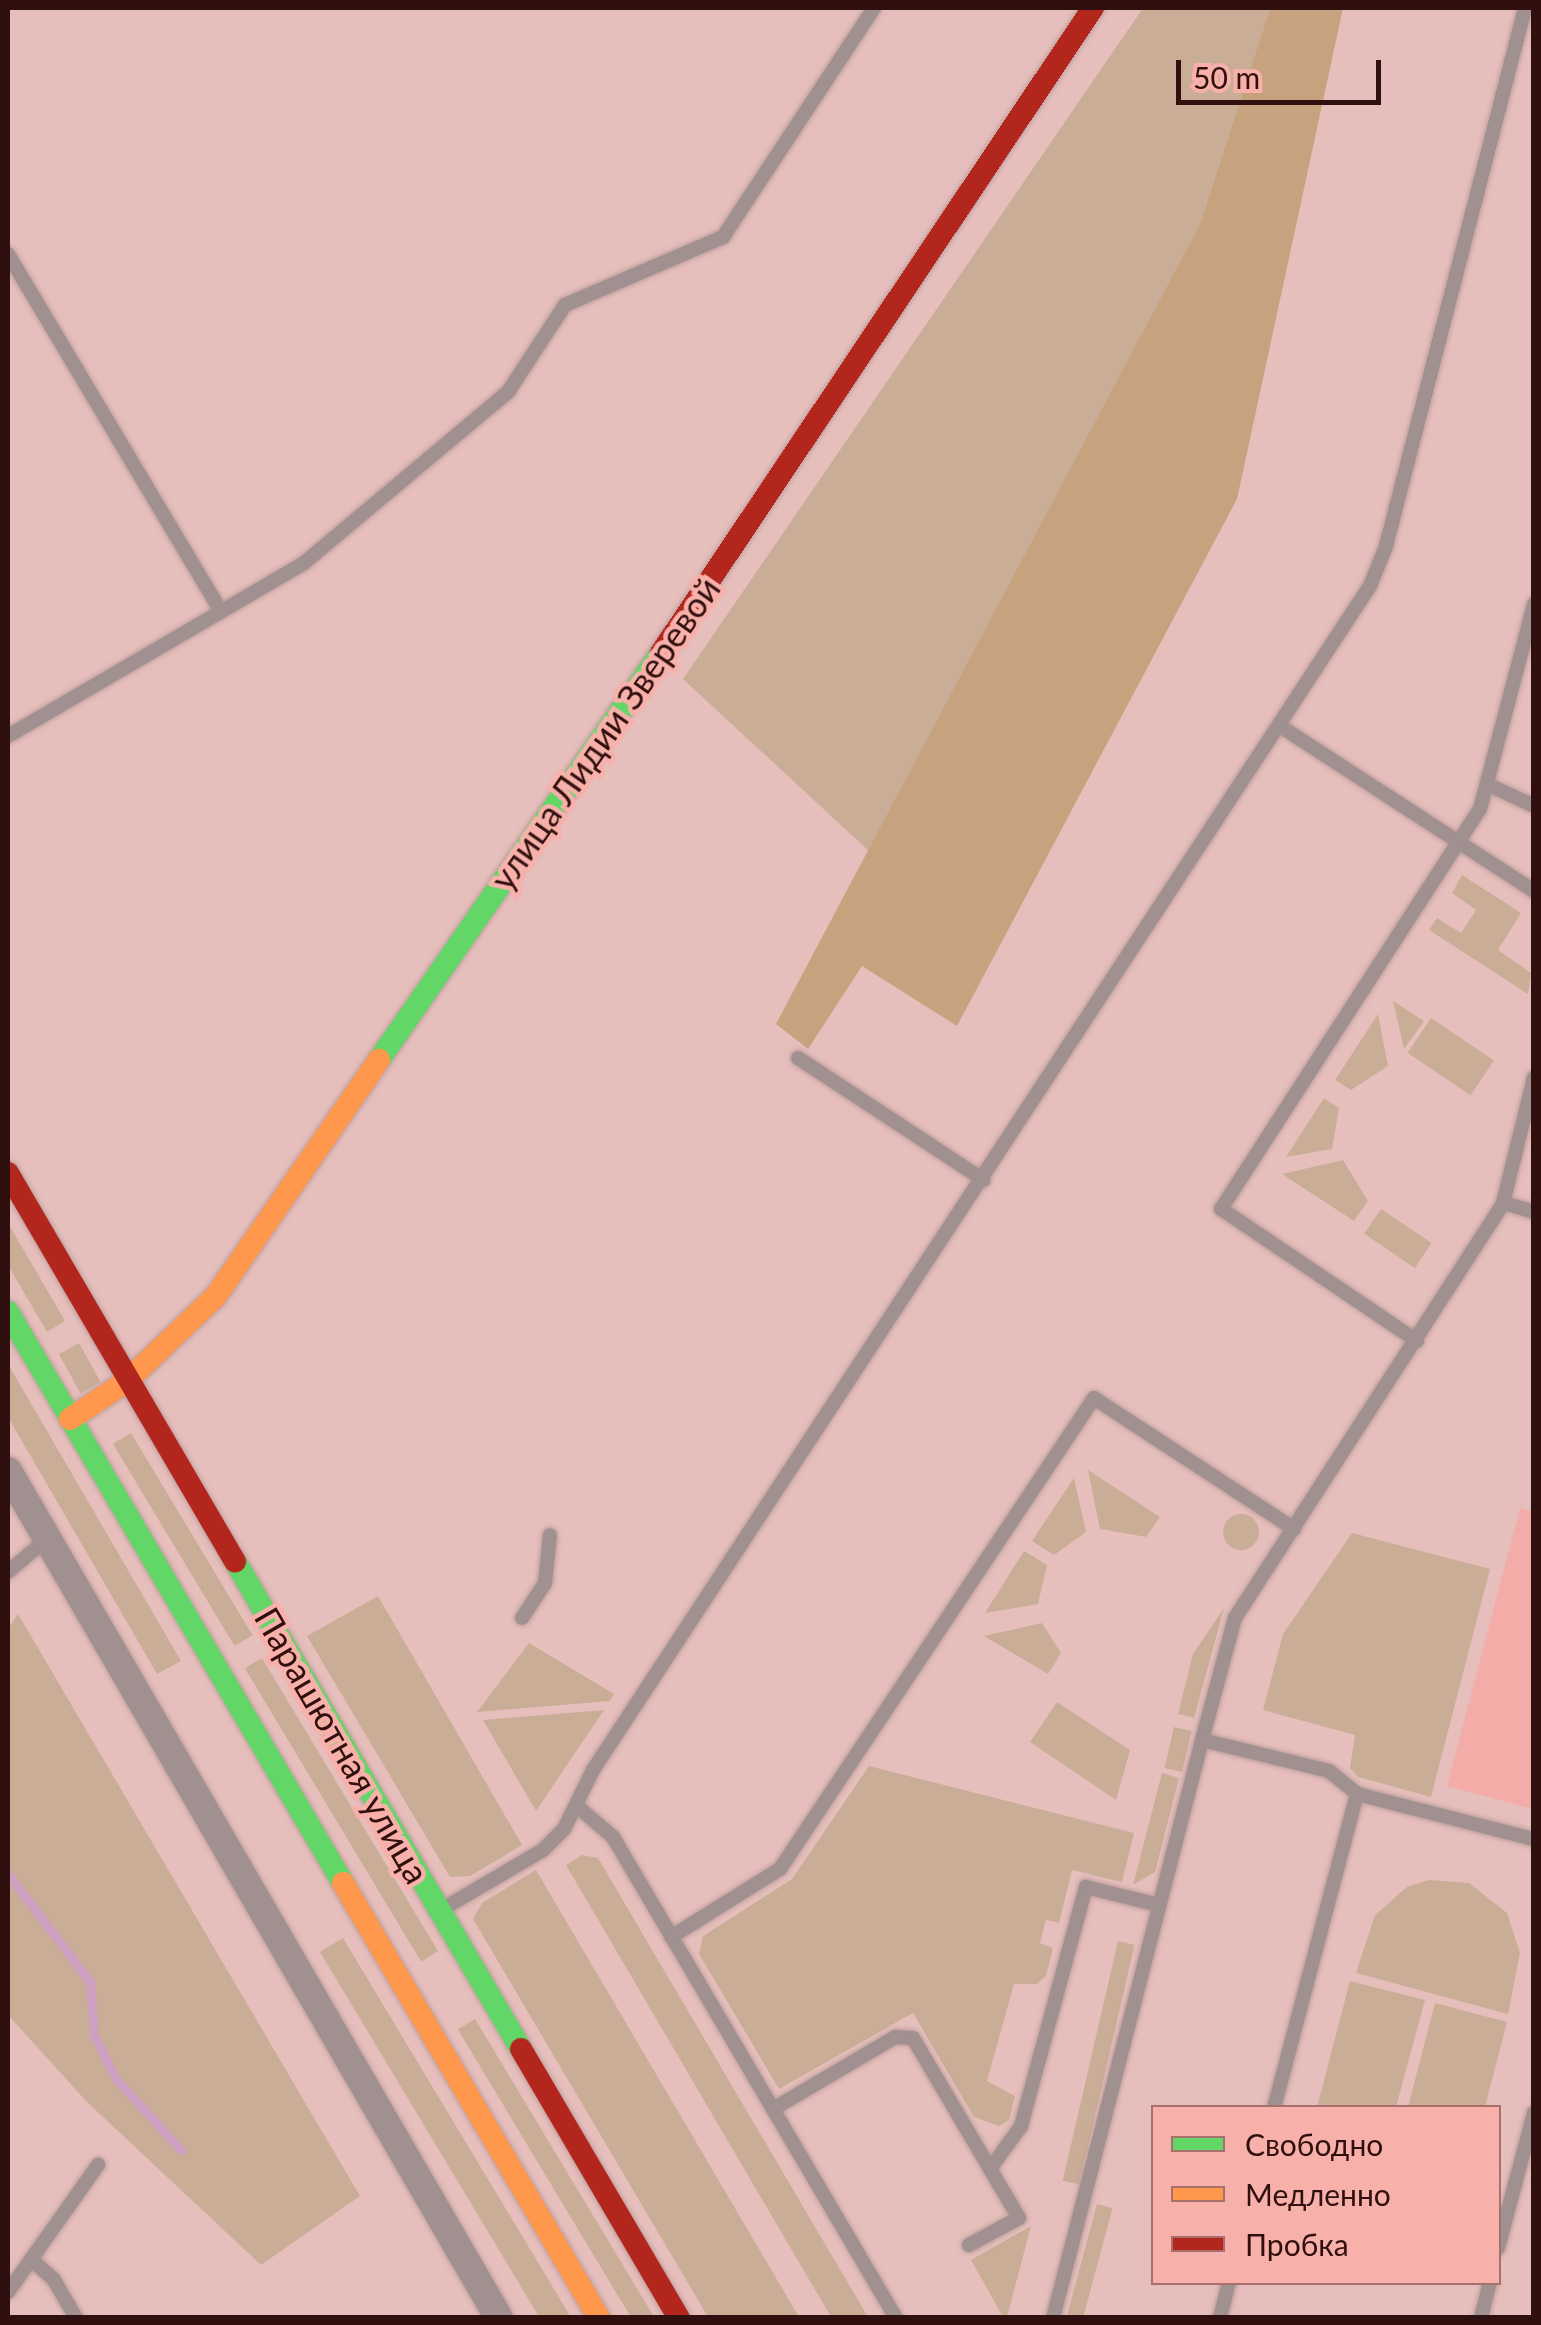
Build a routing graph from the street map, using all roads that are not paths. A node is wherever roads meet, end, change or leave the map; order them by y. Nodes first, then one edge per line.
1 (874, 8) edge
2 (1093, 8) edge
3 (1524, 8) edge
4 (8, 254) edge
5 (1534, 604) edge
6 (220, 611) junction
7 (1282, 728) junction
8 (8, 736) edge
9 (1489, 785) junction
10 (1534, 806) edge
11 (1461, 842) junction
12 (1534, 892) edge
13 (798, 1058) dead end
14 (1534, 1078) edge
15 (8, 1173) edge
16 (984, 1180) junction
17 (1502, 1202) junction
18 (1534, 1212) edge
19 (8, 1312) edge
20 (1416, 1342) junction
21 (127, 1381) junction
22 (70, 1419) junction
23 (8, 1471) edge
24 (1294, 1529) junction
25 (550, 1535) dead end
26 (48, 1538) junction
27 (8, 1572) edge
28 (522, 1618) dead end
29 (1202, 1740) junction
30 (1357, 1794) junction
31 (577, 1806) junction
32 (1534, 1840) edge
33 (1160, 1906) junction
34 (440, 1910) junction
35 (671, 1936) junction
36 (457, 1979) dead end
37 (486, 1989) junction
38 (432, 1993) dead end
39 (428, 2027) junction
40 (1275, 2105) edge
41 (773, 2109) junction
42 (1534, 2113) edge
43 (98, 2165) dead end
44 (990, 2169) junction
45 (1501, 2237) edge
46 (970, 2245) dead end
47 (30, 2259) junction
48 (1229, 2285) edge
49 (1489, 2285) edge
50 (8, 2292) edge
51 (76, 2318) edge
52 (499, 2318) edge
53 (599, 2318) edge
54 (679, 2318) edge
55 (896, 2318) edge
56 (1053, 2318) edge
57 (1220, 2318) edge
58 (1480, 2318) edge

1 - 6 lane
2 - 21 main road, улица Лидии Зверевой
3 - 7 lane
4 - 6 lane
5 - 9 lane
6 - 8 lane
7 - 11 lane
7 - 16 lane
9 - 10 lane
9 - 11 lane
11 - 12 lane
11 - 20 lane
13 - 16 lane
14 - 17 lane
15 - 21 main road, Парашютная улица
16 - 31 lane
17 - 18 lane
17 - 20 lane
19 - 22 main road, Парашютная улица
20 - 24 lane
21 - 22 main road, улица Лидии Зверевой
21 - 34 main road, Парашютная улица
22 - 39 main road, Парашютная улица
23 - 26 street
24 - 29 lane
24 - 35 lane
25 - 28 lane
26 - 27 lane
26 - 52 street
29 - 30 lane
29 - 33 lane
30 - 32 lane
30 - 40 lane
31 - 34 lane
31 - 35 lane
33 - 44 lane
33 - 56 lane
34 - 37 main road, Парашютная улица
35 - 41 lane
36 - 37 main road
37 - 54 main road, Парашютная улица
38 - 39 main road
39 - 53 main road, Парашютная улица
41 - 44 lane
41 - 55 lane
42 - 45 lane
43 - 47 lane
44 - 46 lane
47 - 50 lane
47 - 51 lane
48 - 57 lane
49 - 58 lane

